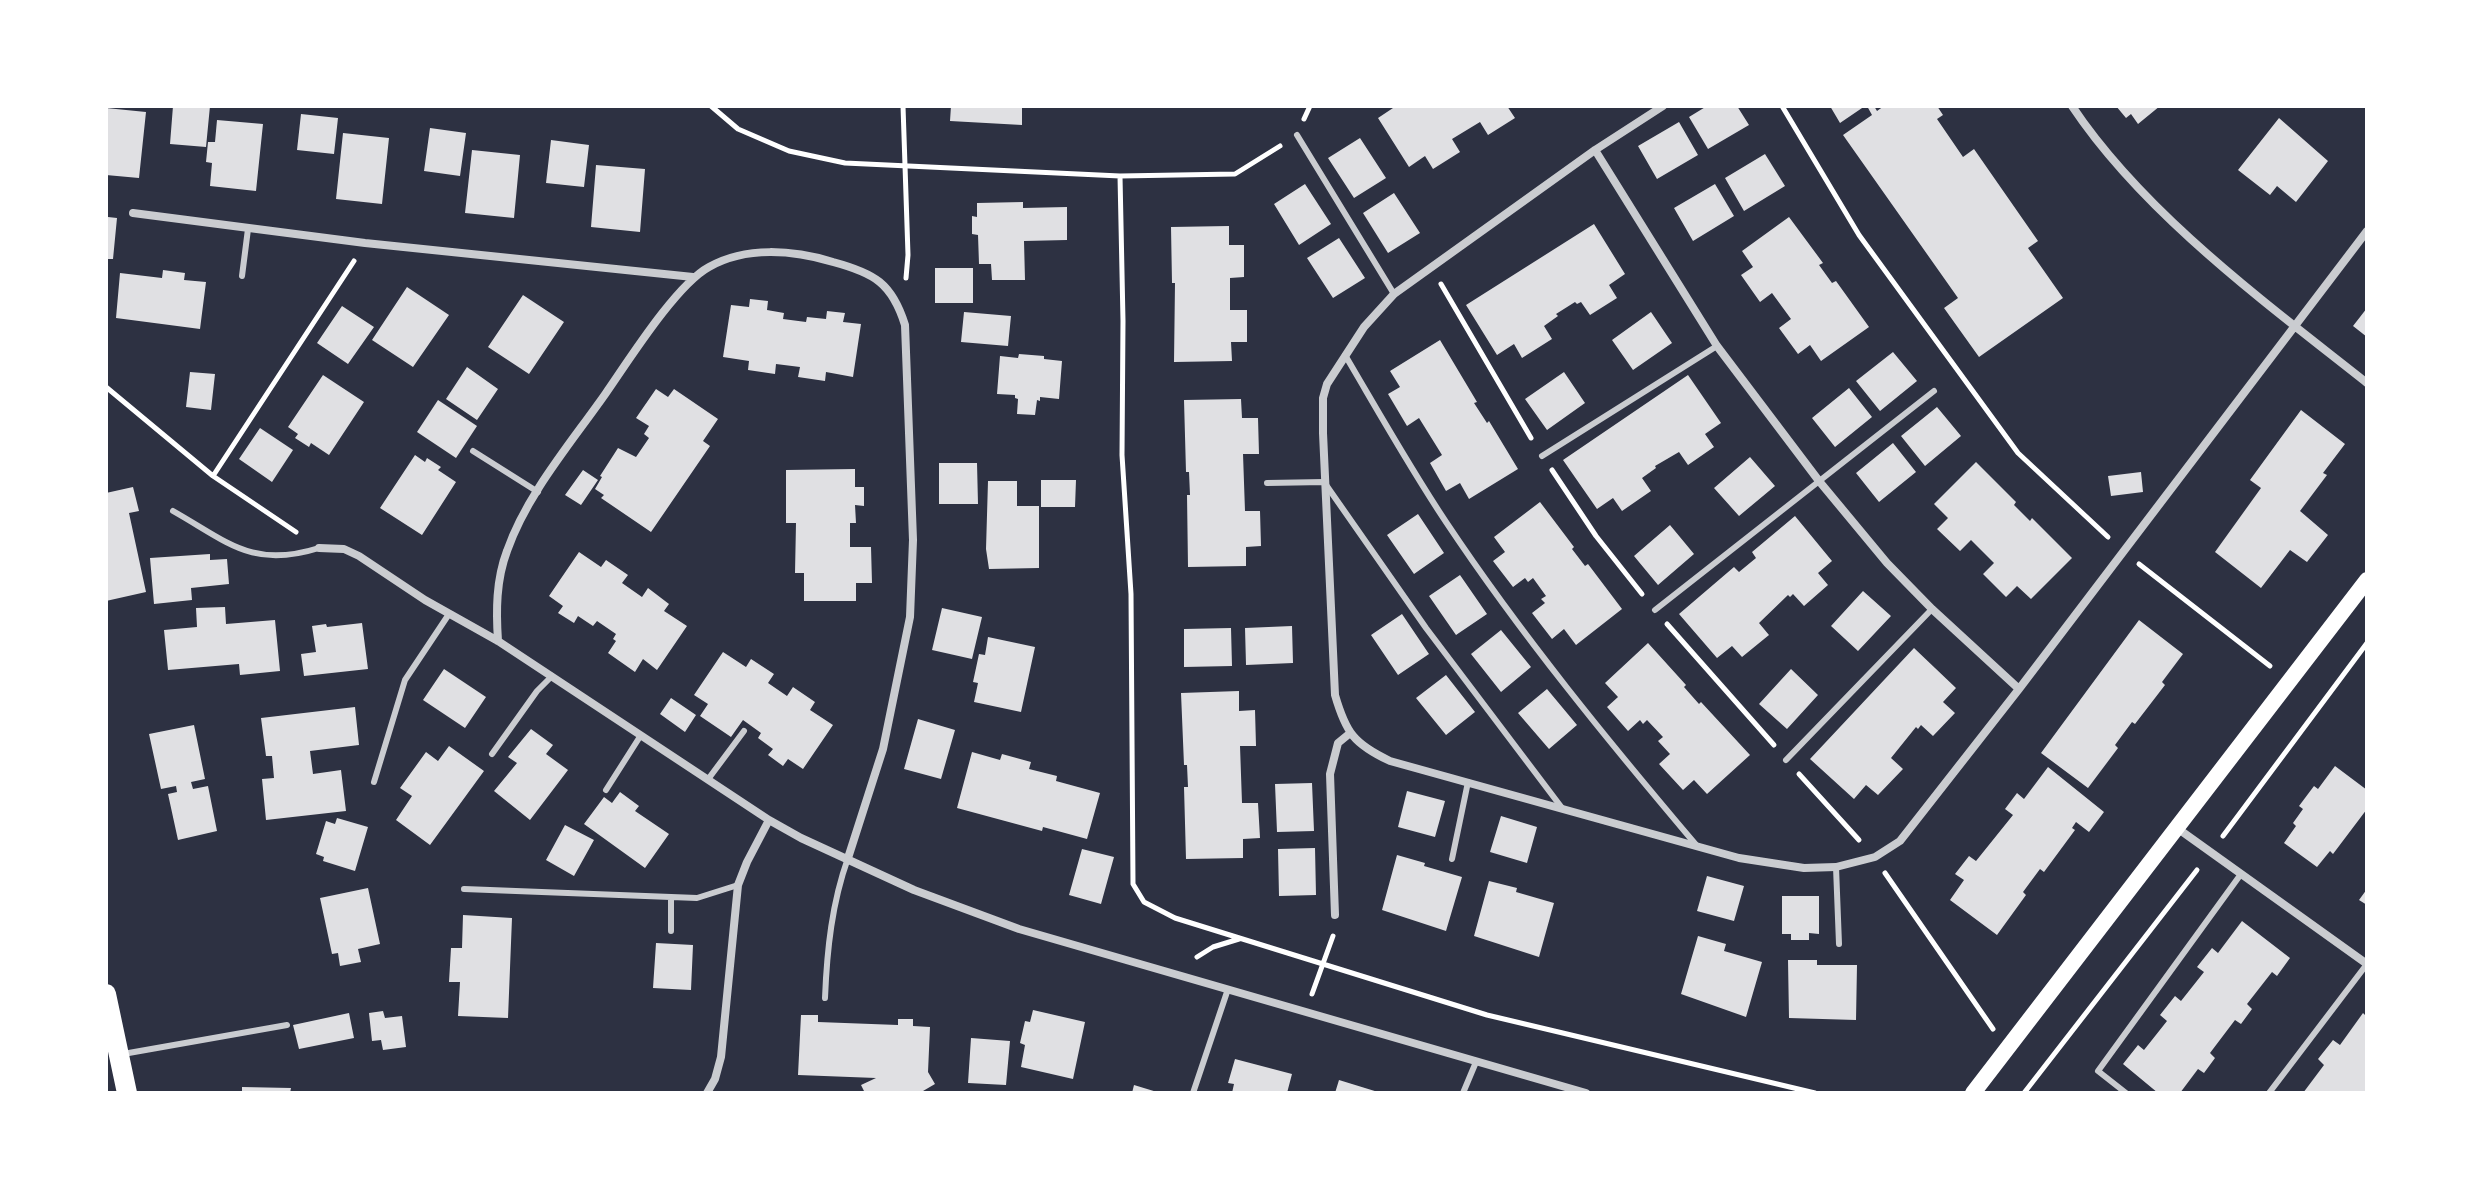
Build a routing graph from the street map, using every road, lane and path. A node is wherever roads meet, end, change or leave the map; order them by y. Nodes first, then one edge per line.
1 (711, 106) edge
2 (903, 106) edge
3 (1310, 106) edge
4 (1663, 106) edge
5 (1782, 106) edge
6 (2072, 106) edge
7 (1297, 135) junction
8 (1595, 150) junction
9 (905, 165) junction
10 (1120, 176) junction
11 (133, 213) dead end
12 (248, 229) junction
13 (2367, 231) edge
14 (365, 243) junction
15 (1431, 267) junction
16 (242, 276) dead end
17 (693, 277) junction
18 (1394, 294) junction
19 (898, 302) junction
20 (2296, 327) junction
21 (1717, 346) junction
22 (1345, 355) junction
23 (2367, 383) edge
24 (106, 387) edge
25 (1934, 391) dead end
26 (473, 451) dead end
27 (1542, 456) junction
28 (213, 476) junction
29 (1819, 481) junction
30 (1324, 482) junction
31 (1267, 483) dead end
32 (538, 492) junction
33 (173, 511) dead end
34 (319, 548) junction
35 (2124, 553) junction
36 (2367, 580) edge
37 (1932, 609) junction
38 (1655, 610) junction
39 (449, 614) junction
40 (498, 641) junction
41 (552, 676) junction
42 (2290, 681) junction
43 (2019, 689) junction
44 (744, 731) dead end
45 (1349, 734) junction
46 (641, 735) junction
47 (492, 754) dead end
48 (1786, 760) junction
49 (709, 778) junction
50 (374, 782) dead end
51 (1468, 782) junction
52 (606, 790) dead end
53 (1563, 809) junction
54 (769, 820) junction
55 (2177, 828) junction
56 (1697, 846) junction
57 (1875, 857) junction
58 (848, 858) junction
59 (1452, 859) dead end
60 (1836, 867) junction
61 (2241, 874) junction
62 (738, 885) junction
63 (464, 889) dead end
64 (671, 897) junction
65 (1335, 915) joint
66 (671, 931) dead end
67 (1240, 939) junction
68 (1839, 944) dead end
69 (1324, 964) junction
70 (2367, 964) edge
71 (1173, 973) junction
72 (1228, 989) junction
73 (106, 994) edge
74 (825, 998) dead end
75 (1305, 1012) junction
76 (287, 1025) dead end
77 (2010, 1048) junction
78 (119, 1054) junction
79 (1476, 1062) junction
80 (127, 1093) edge
81 (707, 1093) edge
82 (1193, 1093) edge
83 (1463, 1093) edge
84 (1586, 1093) edge
85 (1815, 1093) edge
86 (1973, 1093) edge
87 (2126, 1093) edge
88 (2269, 1093) edge

1 - 9 path
2 - 9 path
3 - 7 path
4 - 8 street
5 - 35 path
6 - 20 street
7 - 10 path
7 - 18 lane
8 - 15 street
8 - 21 street
9 - 10 path
9 - 19 path
10 - 67 path
11 - 12 street
12 - 14 street
12 - 16 lane
13 - 20 street
14 - 17 street
14 - 28 path
15 - 18 street
15 - 27 path
17 - 19 street
17 - 32 street
18 - 22 street
19 - 58 street
20 - 23 street
20 - 35 street
21 - 27 lane
21 - 29 street
22 - 30 street
22 - 56 lane
24 - 28 path
25 - 29 lane
26 - 32 lane
27 - 38 path
28 - 34 path
29 - 37 street
29 - 38 lane
30 - 31 lane
30 - 45 street
30 - 53 lane
32 - 40 street
33 - 34 lane
34 - 39 street
35 - 42 path
35 - 43 street
36 - 42 main road
37 - 43 street
37 - 48 lane
38 - 48 path
39 - 40 street
39 - 50 lane
40 - 41 street
41 - 46 street
41 - 47 lane
42 - 55 main road
43 - 57 street
44 - 49 lane
45 - 51 street
45 - 65 street
46 - 49 street
46 - 52 lane
48 - 57 path
49 - 54 street
51 - 53 street
51 - 59 lane
53 - 56 street
54 - 58 street
54 - 62 street
55 - 61 street
55 - 77 main road
56 - 60 street
57 - 60 street
57 - 77 path
58 - 71 street
58 - 74 lane
60 - 68 lane
61 - 70 street
61 - 87 lane
62 - 64 lane
62 - 81 street
63 - 64 lane
64 - 66 lane
65 - 69 path
67 - 69 path
67 - 71 path
69 - 75 path
69 - 85 path
70 - 88 lane
71 - 72 street
72 - 75 street
72 - 82 lane
73 - 78 main road
75 - 79 street
76 - 78 lane
77 - 86 main road
78 - 80 main road
79 - 83 lane
79 - 84 street

